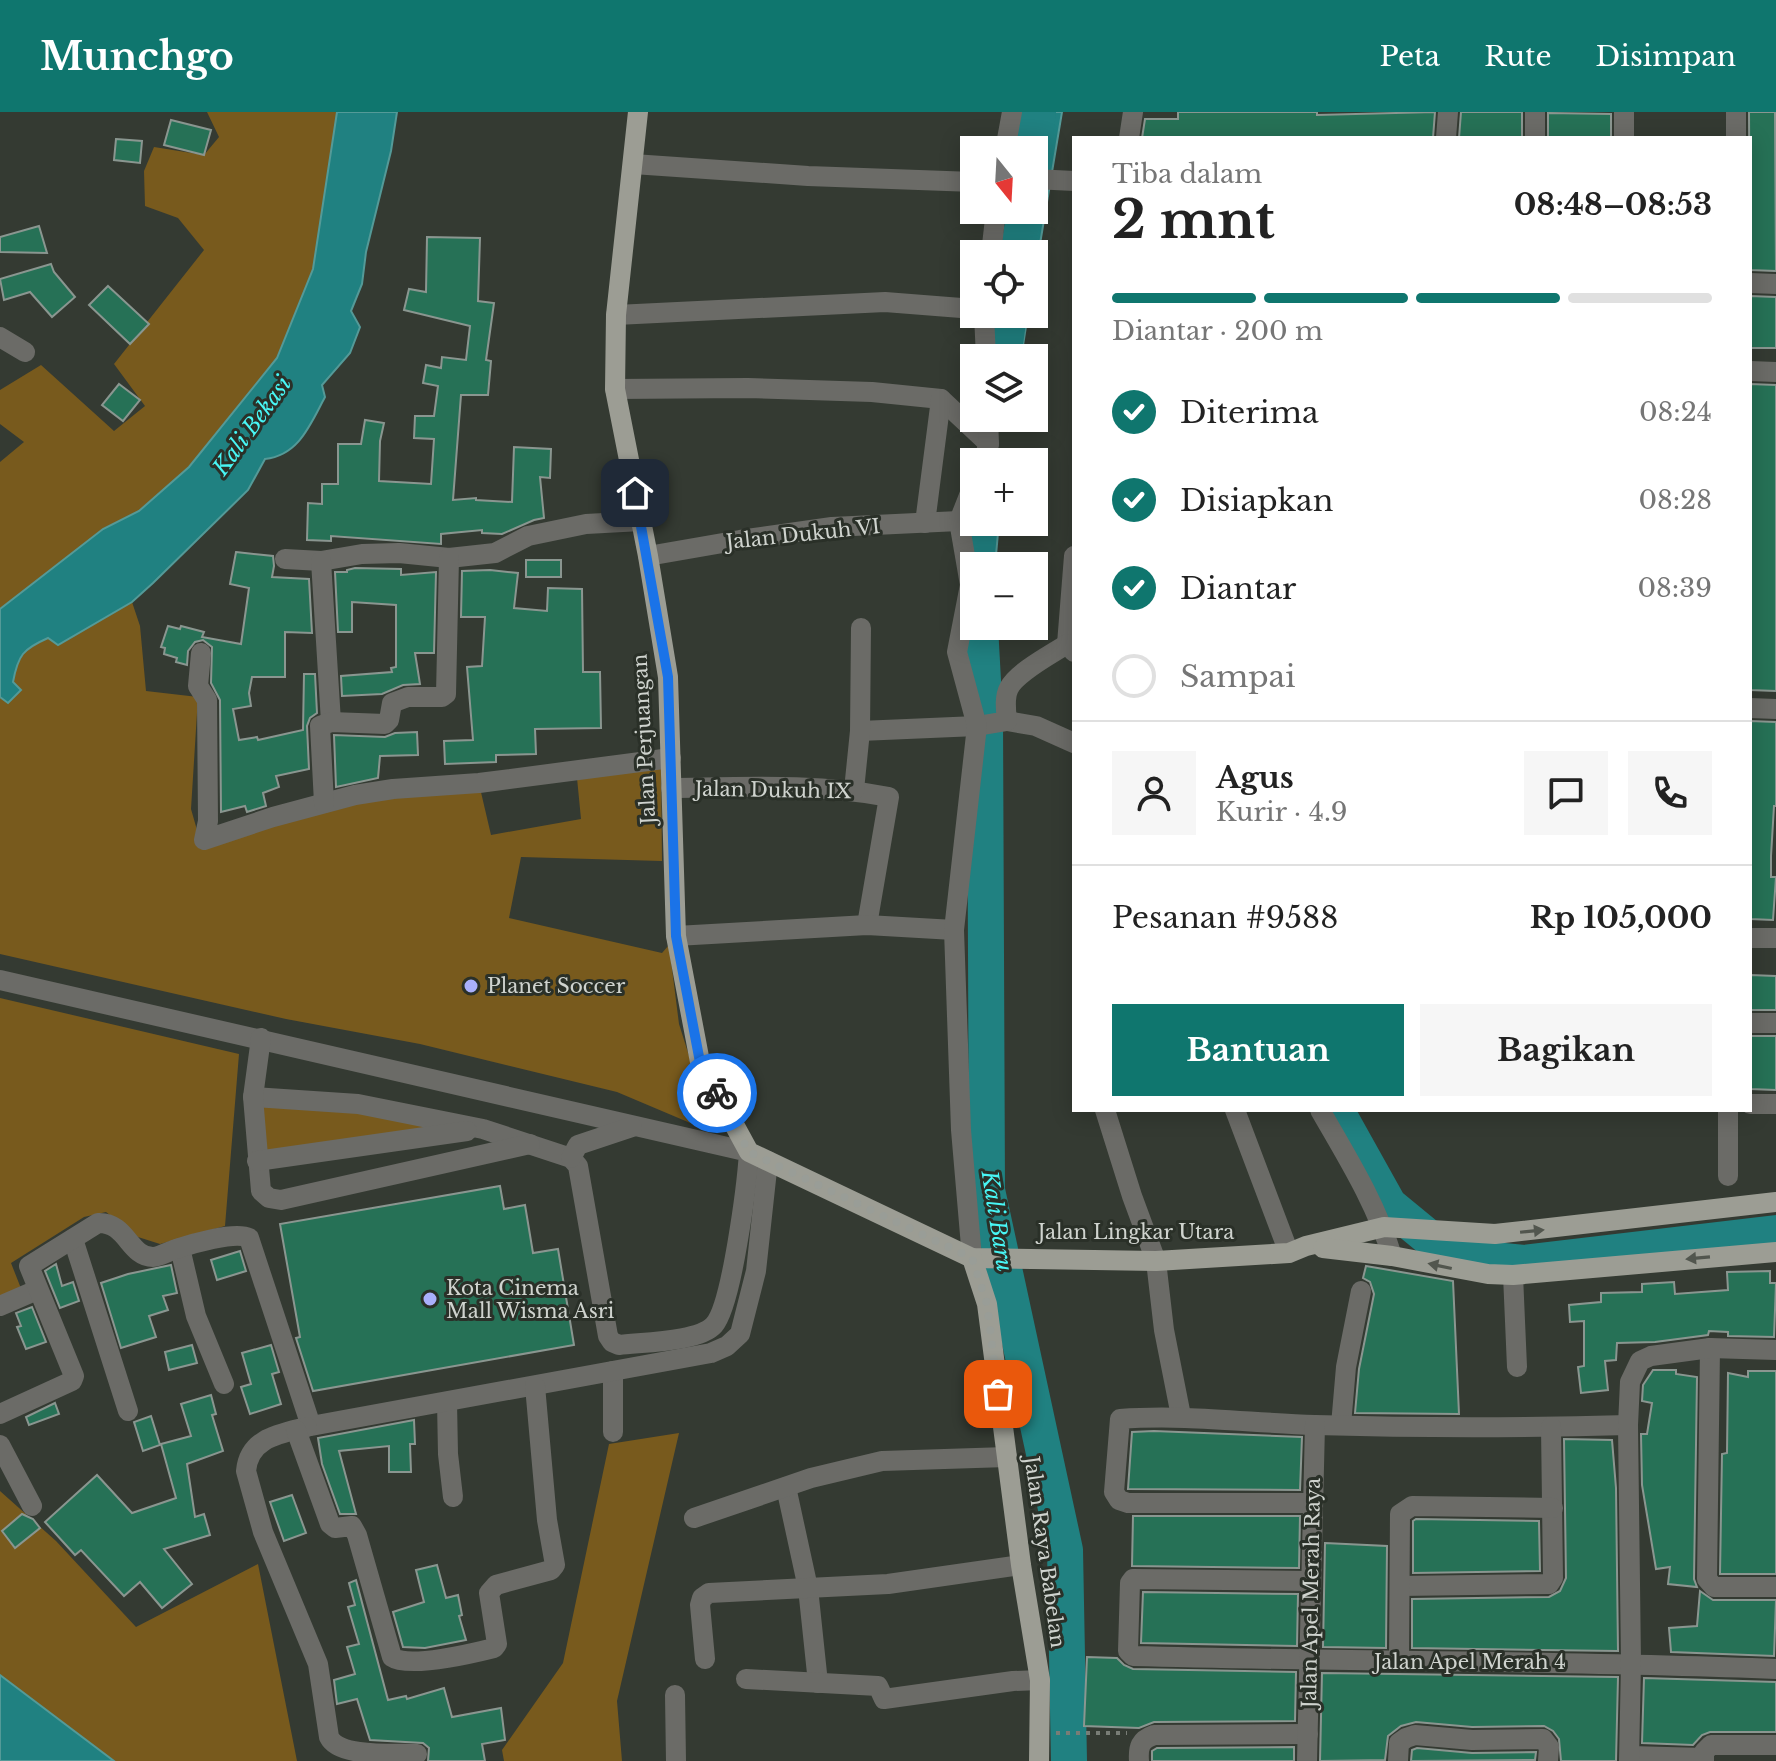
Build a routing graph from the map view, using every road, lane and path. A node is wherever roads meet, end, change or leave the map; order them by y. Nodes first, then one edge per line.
1 (638, 112) edge
2 (1012, 112) edge
3 (1133, 112) edge
4 (1448, 112) edge
5 (1535, 112) edge
6 (1624, 112) edge
7 (1736, 112) edge
8 (1008, 136) edge
9 (1129, 136) edge
10 (1446, 136) edge
11 (1535, 136) edge
12 (1624, 136) edge
13 (1736, 136) edge
14 (633, 164) junction
15 (960, 181) edge
16 (1752, 283) edge
17 (1776, 284) edge
18 (960, 308) edge
19 (616, 315) junction
20 (0, 337) edge
21 (25, 352) dead end
22 (1752, 371) edge
23 (1776, 372) edge
24 (615, 389) junction
25 (941, 399) junction
26 (982, 448) edge
27 (641, 521) junction
28 (959, 521) joint
29 (925, 523) junction
30 (648, 556) junction
31 (449, 558) junction
32 (285, 559) dead end
33 (321, 561) junction
34 (1072, 599) edge
35 (1071, 620) edge
36 (861, 628) dead end
37 (1071, 648) edge
38 (201, 653) dead end
39 (1752, 708) edge
40 (1776, 709) edge
41 (998, 719) junction
42 (331, 722) junction
43 (860, 731) junction
44 (1072, 742) edge
45 (671, 758) junction
46 (671, 788) junction
47 (854, 790) junction
48 (324, 803) junction
49 (867, 925) junction
50 (954, 930) junction
51 (676, 936) junction
52 (1752, 938) edge
53 (1776, 938) edge
54 (0, 980) edge
55 (1752, 1023) edge
56 (1776, 1023) edge
57 (261, 1038) junction
58 (253, 1097) junction
59 (1752, 1104) edge
60 (1776, 1104) edge
61 (1106, 1112) edge
62 (1236, 1112) edge
63 (1321, 1112) edge
64 (1728, 1112) edge
65 (632, 1127) junction
66 (483, 1129) junction
67 (530, 1144) junction
68 (749, 1152) junction
69 (571, 1158) junction
70 (257, 1161) junction
71 (768, 1161) junction
72 (1728, 1176) dead end
73 (1776, 1202) edge
74 (1388, 1227) junction
75 (73, 1239) junction
76 (180, 1248) junction
77 (1298, 1249) junction
78 (1776, 1252) edge
79 (1392, 1256) junction
80 (974, 1258) junction
81 (1156, 1261) junction
82 (1513, 1275) junction
83 (37, 1290) junction
84 (1361, 1291) dead end
85 (0, 1306) edge
86 (1710, 1348) junction
87 (1776, 1350) edge
88 (1517, 1367) dead end
89 (613, 1371) junction
90 (224, 1384) dead end
91 (535, 1386) junction
92 (447, 1402) junction
93 (128, 1411) dead end
94 (0, 1414) edge
95 (1181, 1416) junction
96 (1315, 1425) junction
97 (1341, 1425) junction
98 (1628, 1425) junction
99 (1551, 1427) junction
100 (303, 1428) junction
101 (613, 1432) dead end
102 (0, 1445) edge
103 (1007, 1457) junction
104 (786, 1487) junction
105 (453, 1497) dead end
106 (1313, 1503) junction
107 (32, 1506) dead end
108 (1553, 1508) junction
109 (694, 1518) dead end
110 (1021, 1565) junction
111 (1311, 1581) junction
112 (1400, 1586) junction
113 (1776, 1587) edge
114 (808, 1588) junction
115 (705, 1659) dead end
116 (1310, 1661) junction
117 (1399, 1662) junction
118 (1631, 1663) junction
119 (1776, 1669) edge
120 (746, 1679) dead end
121 (1040, 1680) junction
122 (818, 1683) junction
123 (675, 1695) dead end
124 (1123, 1732) dead end
125 (1055, 1733) dead end
126 (1308, 1734) junction
127 (1776, 1745) edge
128 (1472, 1751) edge
129 (417, 1754) dead end
130 (1630, 1758) edge
131 (1704, 1760) edge
132 (676, 1761) edge
133 (1039, 1761) edge
134 (1139, 1761) edge
135 (1307, 1761) edge
136 (1398, 1761) edge
137 (1548, 1761) edge

1 - 14 main road, Jalan Perjuangan
2 - 8 street
3 - 9 street
4 - 10 street
5 - 11 street
6 - 12 street
7 - 13 street
14 - 15 street
14 - 19 main road, Jalan Perjuangan
16 - 17 street
18 - 19 street
19 - 24 main road, Jalan Perjuangan
20 - 21 street
22 - 23 street
24 - 25 street
24 - 27 main road, Jalan Perjuangan
25 - 26 street
25 - 29 street
27 - 30 main road, Jalan Perjuangan
27 - 31 street
28 - 29 street, Jalan Dukuh VI
28 - 41 street
29 - 30 street, Jalan Dukuh VI
30 - 45 main road, Jalan Perjuangan
31 - 33 street
31 - 42 street
32 - 33 street
33 - 42 street
34 - 35 street
35 - 37 street
36 - 43 street
37 - 41 street
38 - 48 street
39 - 40 street
41 - 43 street
41 - 44 street
41 - 50 street
42 - 48 street
43 - 47 street
45 - 46 main road, Jalan Perjuangan
45 - 48 street
46 - 47 street, Jalan Dukuh IX
46 - 51 main road, Jalan Perjuangan
47 - 49 street, Jalan Dukuh IX
49 - 50 street
49 - 51 street
50 - 80 street
51 - 68 main road, Jalan Perjuangan
52 - 53 street
54 - 57 street
55 - 56 street
57 - 58 street
57 - 65 street
58 - 66 street
58 - 70 street
59 - 60 street
61 - 81 street
62 - 77 street
63 - 74 street
64 - 72 street
65 - 68 street
65 - 69 street
66 - 67 street
66 - 70 street
67 - 69 street
67 - 70 street
68 - 69 street
68 - 71 main road, Jalan Lingkar Utara
71 - 80 main road, Jalan Lingkar Utara
71 - 89 street
74 -> 73 main road, Jalan Lingkar Utara
74 - 77 main road, Jalan Lingkar Utara
74 - 79 street
75 - 76 street
75 - 83 street
75 - 93 street
76 - 90 street
76 - 100 street
77 - 79 main road, Jalan Lingkar Utara
77 - 81 main road, Jalan Lingkar Utara
78 -> 82 main road, Jalan Lingkar Utara
82 -> 79 main road, Jalan Lingkar Utara
80 - 81 main road, Jalan Lingkar Utara
80 - 103 main road, Jalan Raya Babelan
81 - 95 street
82 - 88 street
83 - 85 street
83 - 94 street
84 - 97 street
86 - 87 street
86 - 98 street
86 - 113 street
89 - 91 street
89 - 101 street
91 - 92 street
91 - 100 street
92 - 100 street
92 - 105 street
95 - 96 street
95 - 106 street
96 - 97 street
96 - 106 street, Jalan Apel Merah Raya
97 - 99 street
98 - 99 street
98 - 118 street
99 - 108 street
100 - 129 street
102 - 107 street
103 - 104 street
103 - 110 main road, Jalan Raya Babelan
104 - 109 street
104 - 114 street
106 - 111 street, Jalan Apel Merah Raya
108 - 112 street
108 - 112 street
110 - 114 street
110 - 121 main road, Jalan Raya Babelan
111 - 116 street, Jalan Apel Merah Raya
111 - 116 street, Jalan Apel Merah 4
112 - 117 street
114 - 115 street
114 - 122 street
116 - 117 street, Jalan Apel Merah 4
116 - 126 street, Jalan Apel Merah Raya
117 - 118 street, Jalan Apel Merah 4
118 - 119 street, Jalan Apel Merah 4
118 - 130 street
120 - 122 street
121 - 122 street
121 - 133 main road, Jalan Raya Babelan
123 - 132 street
124 - 125 path
126 - 134 street
126 - 135 street, Jalan Apel Merah Raya
127 - 131 street
128 - 136 street
128 - 137 street
130 - 131 street

